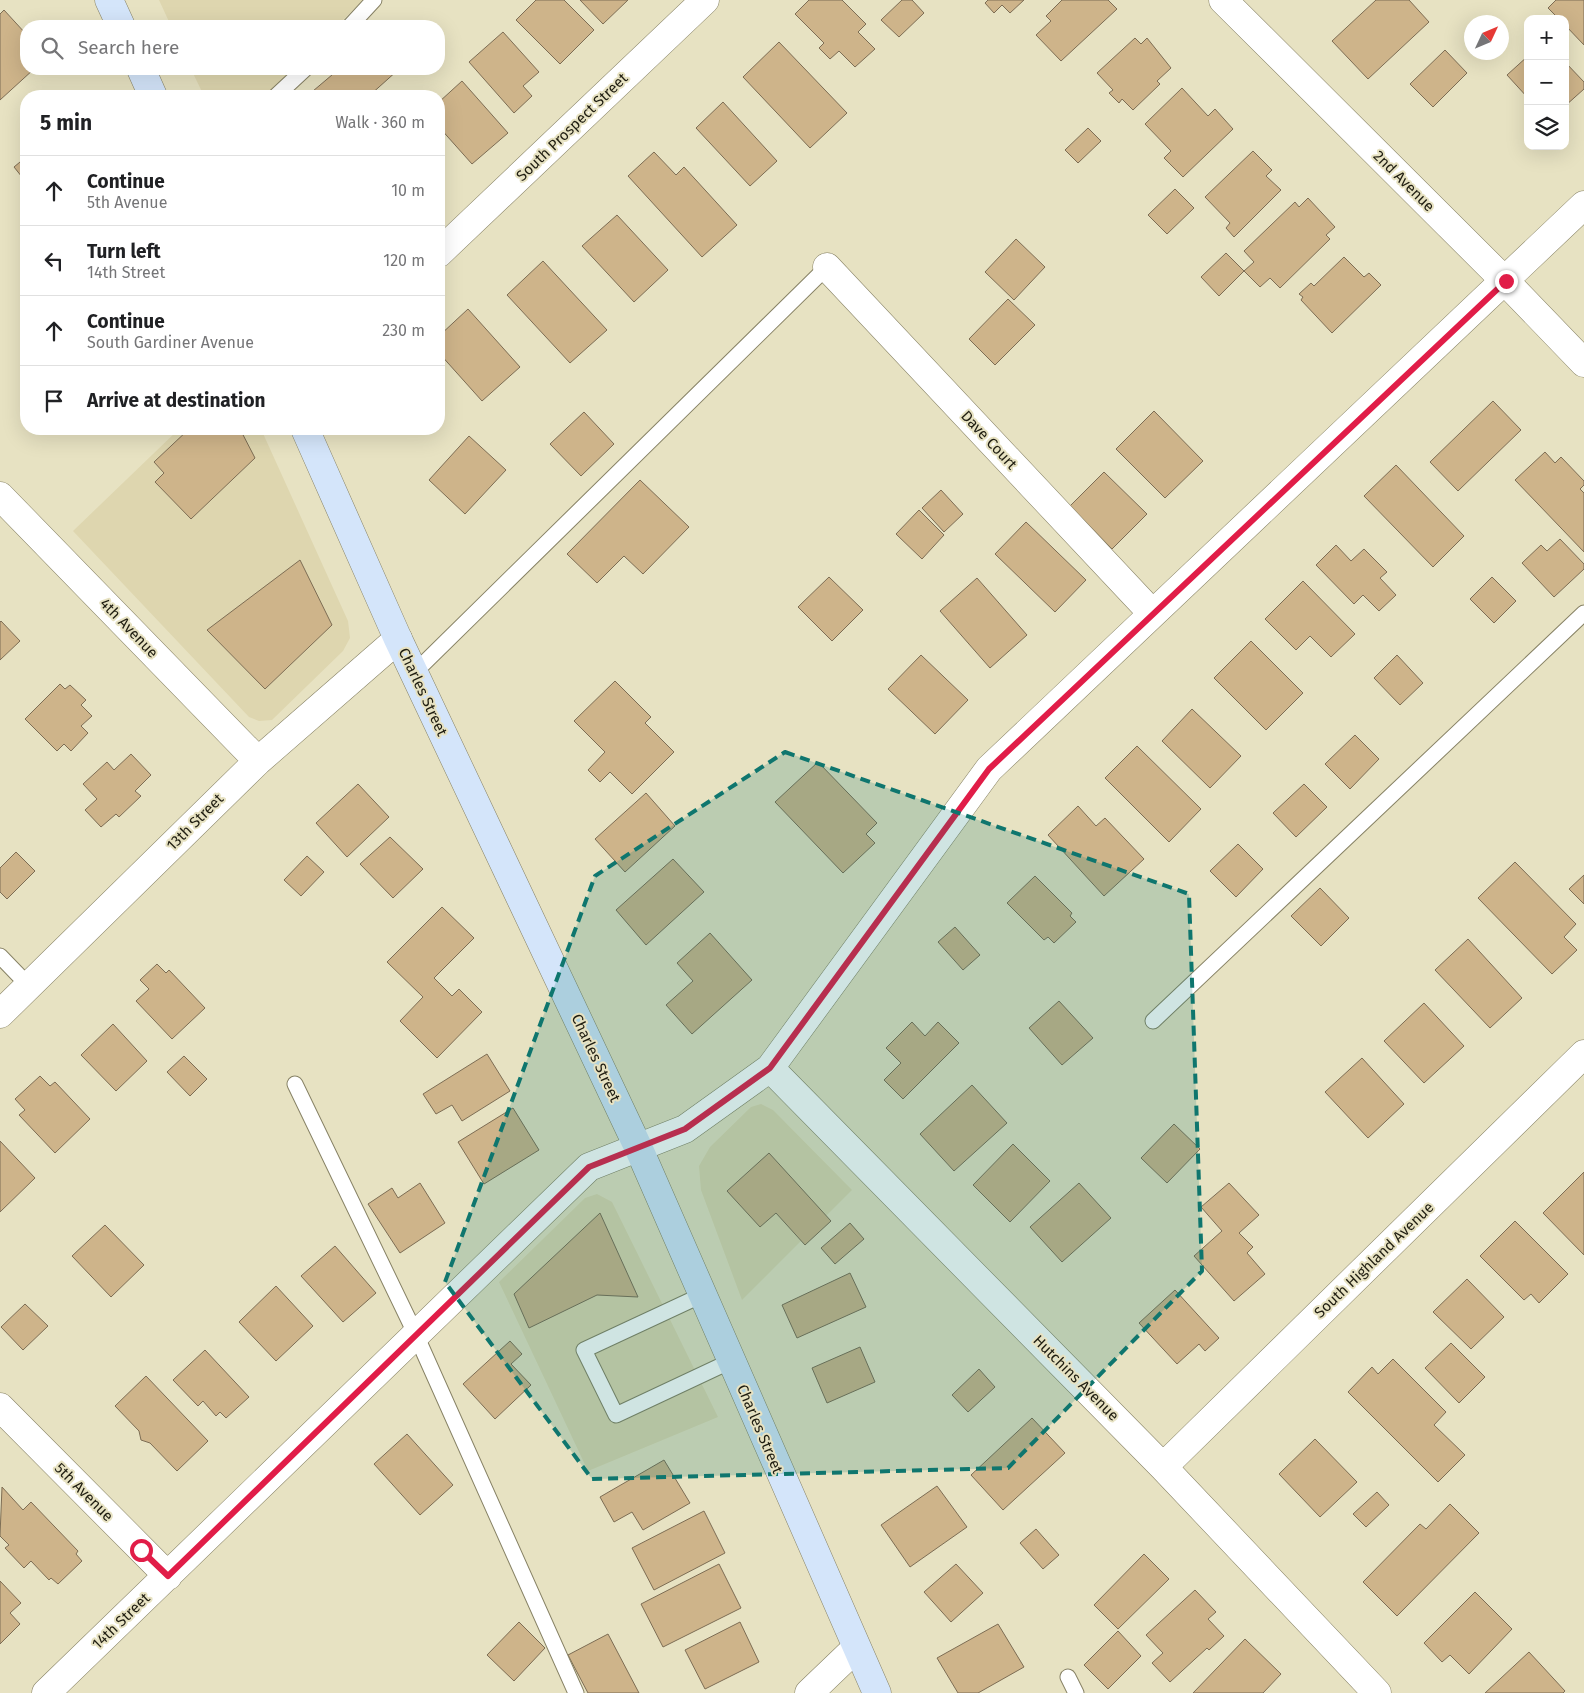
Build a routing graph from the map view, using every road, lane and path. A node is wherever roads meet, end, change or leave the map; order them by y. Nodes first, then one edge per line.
1 (109, 0) edge
2 (374, 0) edge
3 (705, 0) edge
4 (1223, 0) edge
5 (118, 20) edge
6 (356, 20) edge
7 (143, 75) edge
8 (299, 75) edge
9 (150, 90) edge
10 (282, 90) edge
11 (1584, 205) edge
12 (445, 248) edge
13 (827, 267) joint
14 (1506, 281) junction
15 (1584, 363) edge
16 (308, 435) edge
17 (0, 496) edge
18 (1152, 613) junction
19 (1584, 613) edge
20 (398, 639) junction
21 (414, 672) junction
22 (258, 761) junction
23 (0, 956) edge
24 (29, 986) junction
25 (0, 1014) edge
26 (1153, 1021) dead end
27 (1584, 1054) edge
28 (770, 1068) junction
29 (295, 1084) dead end
30 (639, 1149) junction
31 (702, 1295) junction
32 (416, 1335) junction
33 (731, 1361) junction
34 (0, 1407) edge
35 (1163, 1467) junction
36 (168, 1576) junction
37 (856, 1648) junction
38 (1068, 1677) dead end
39 (46, 1693) edge
40 (576, 1693) edge
41 (809, 1693) edge
42 (877, 1693) edge
43 (1076, 1693) edge
44 (1377, 1693) edge

1 - 5 main road
2 - 6 lane
3 - 12 street, South Prospect Street
4 - 14 street, 2nd Avenue
7 - 9 main road
8 - 10 lane
11 - 14 street, 14th Street
13 - 18 street, Dave Court
13 - 21 lane
14 - 15 street, 2nd Avenue
14 - 18 street, 14th Street
16 - 20 main road, Charles Street
17 - 22 street, 4th Avenue
18 - 28 street, 14th Street
19 - 26 lane
20 - 21 main road, Charles Street
20 - 22 street, 13th Street
21 - 30 main road, Charles Street
22 - 24 street, 13th Street
23 - 24 lane
24 - 25 street, 13th Street
27 - 35 street, South Highland Avenue
28 - 30 street, 14th Street
28 - 35 street, Hutchins Avenue
29 - 32 lane
30 - 31 main road, Charles Street
30 - 32 street, 14th Street
31 - 33 main road, Charles Street
31 - 33 lane
32 - 36 street, 14th Street
32 - 40 lane
33 - 37 main road, Charles Street
34 - 36 street, 5th Avenue
35 - 44 street, Hutchins Avenue
36 - 39 street, 14th Street
37 - 41 street
37 - 42 main road, Charles Street
38 - 43 lane

